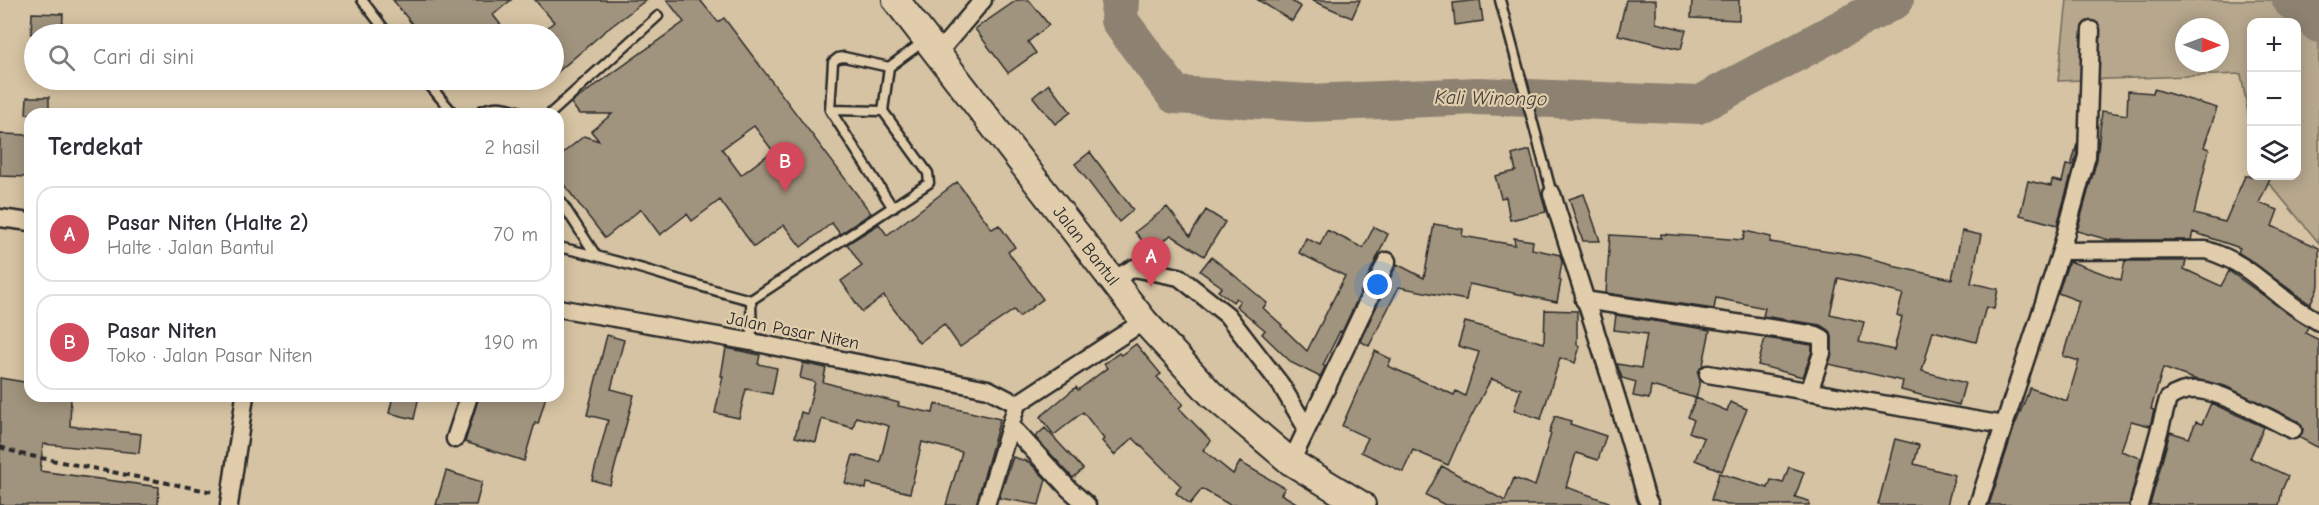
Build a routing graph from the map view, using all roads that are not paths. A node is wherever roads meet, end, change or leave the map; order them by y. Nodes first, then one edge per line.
1 (362, 0) edge
2 (897, 0) edge
3 (984, 0) edge
4 (1500, 0) edge
5 (658, 16) dead end
6 (380, 24) edge
7 (2091, 30) dead end
8 (932, 47) junction
9 (889, 68) junction
10 (434, 90) edge
11 (449, 108) edge
12 (488, 108) edge
13 (510, 108) edge
14 (556, 108) edge
15 (830, 110) junction
16 (883, 111) junction
17 (1552, 194) joint
18 (564, 206) edge
19 (893, 208) junction
20 (0, 218) edge
21 (24, 221) edge
22 (564, 248) edge
23 (2061, 251) junction
24 (595, 254) junction
25 (1387, 261) dead end
26 (1112, 280) junction
27 (751, 300) junction
28 (1584, 300) junction
29 (564, 309) edge
30 (1144, 321) junction
31 (2319, 322) edge
32 (752, 342) junction
33 (1708, 374) dead end
34 (1809, 392) junction
35 (244, 402) edge
36 (467, 402) edge
37 (1017, 404) junction
38 (2004, 425) junction
39 (1011, 426) junction
40 (1307, 429) junction
41 (2293, 430) dead end
42 (455, 439) dead end
43 (1291, 462) junction
44 (230, 500) edge
45 (986, 505) edge
46 (1087, 505) edge
47 (1362, 505) edge
48 (1650, 505) edge
49 (1978, 505) edge
50 (2139, 505) edge

1 - 6 lane
2 - 8 main road, Jalan Bantul
3 - 8 street
4 - 17 lane
5 - 14 lane
7 - 23 street
8 - 9 lane
8 - 26 main road, Jalan Bantul
9 - 15 lane
9 - 16 lane
10 - 11 lane
12 - 13 lane
15 - 16 lane
15 - 19 lane
16 - 19 lane
17 - 28 street
18 - 24 lane
19 - 27 lane
20 - 21 street
22 - 24 lane
23 - 31 street
23 - 38 street
24 - 27 lane
25 - 40 street
26 - 30 main road, Jalan Bantul
26 - 40 street
27 - 32 lane
28 - 34 street
28 - 48 street
29 - 32 street, Jalan Pasar Niten
30 - 37 street
30 - 43 main road, Jalan Bantul
32 - 37 street, Jalan Pasar Niten
33 - 34 street
34 - 38 street
35 - 44 street
36 - 42 street
37 - 39 street
38 - 49 street
39 - 45 street
39 - 46 street
40 - 43 street
41 - 50 street
43 - 47 main road, Jalan Bantul

